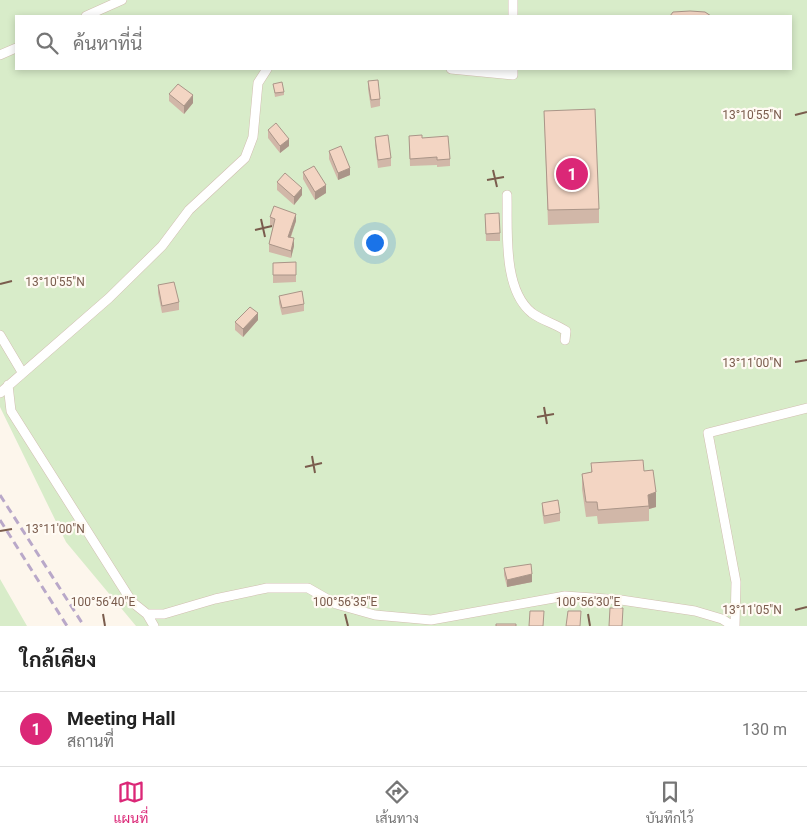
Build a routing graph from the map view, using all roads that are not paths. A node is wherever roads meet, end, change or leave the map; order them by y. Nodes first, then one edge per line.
1 (122, 0) edge
2 (513, 0) edge
3 (88, 15) edge
4 (513, 15) edge
5 (15, 48) edge
6 (0, 55) edge
7 (266, 70) edge
8 (462, 70) edge
9 (513, 70) edge
10 (507, 195) dead end
11 (0, 336) edge
12 (565, 340) dead end
13 (22, 372) junction
14 (8, 385) junction
15 (0, 392) edge
16 (807, 408) edge
17 (147, 614) junction
18 (154, 626) edge
19 (734, 626) edge

1 - 3 street
2 - 4 street
5 - 6 street
7 - 13 street
8 - 9 street
10 - 12 street
11 - 13 street
13 - 14 street
14 - 15 street
14 - 17 street
16 - 19 street
17 - 18 street
17 - 19 street

